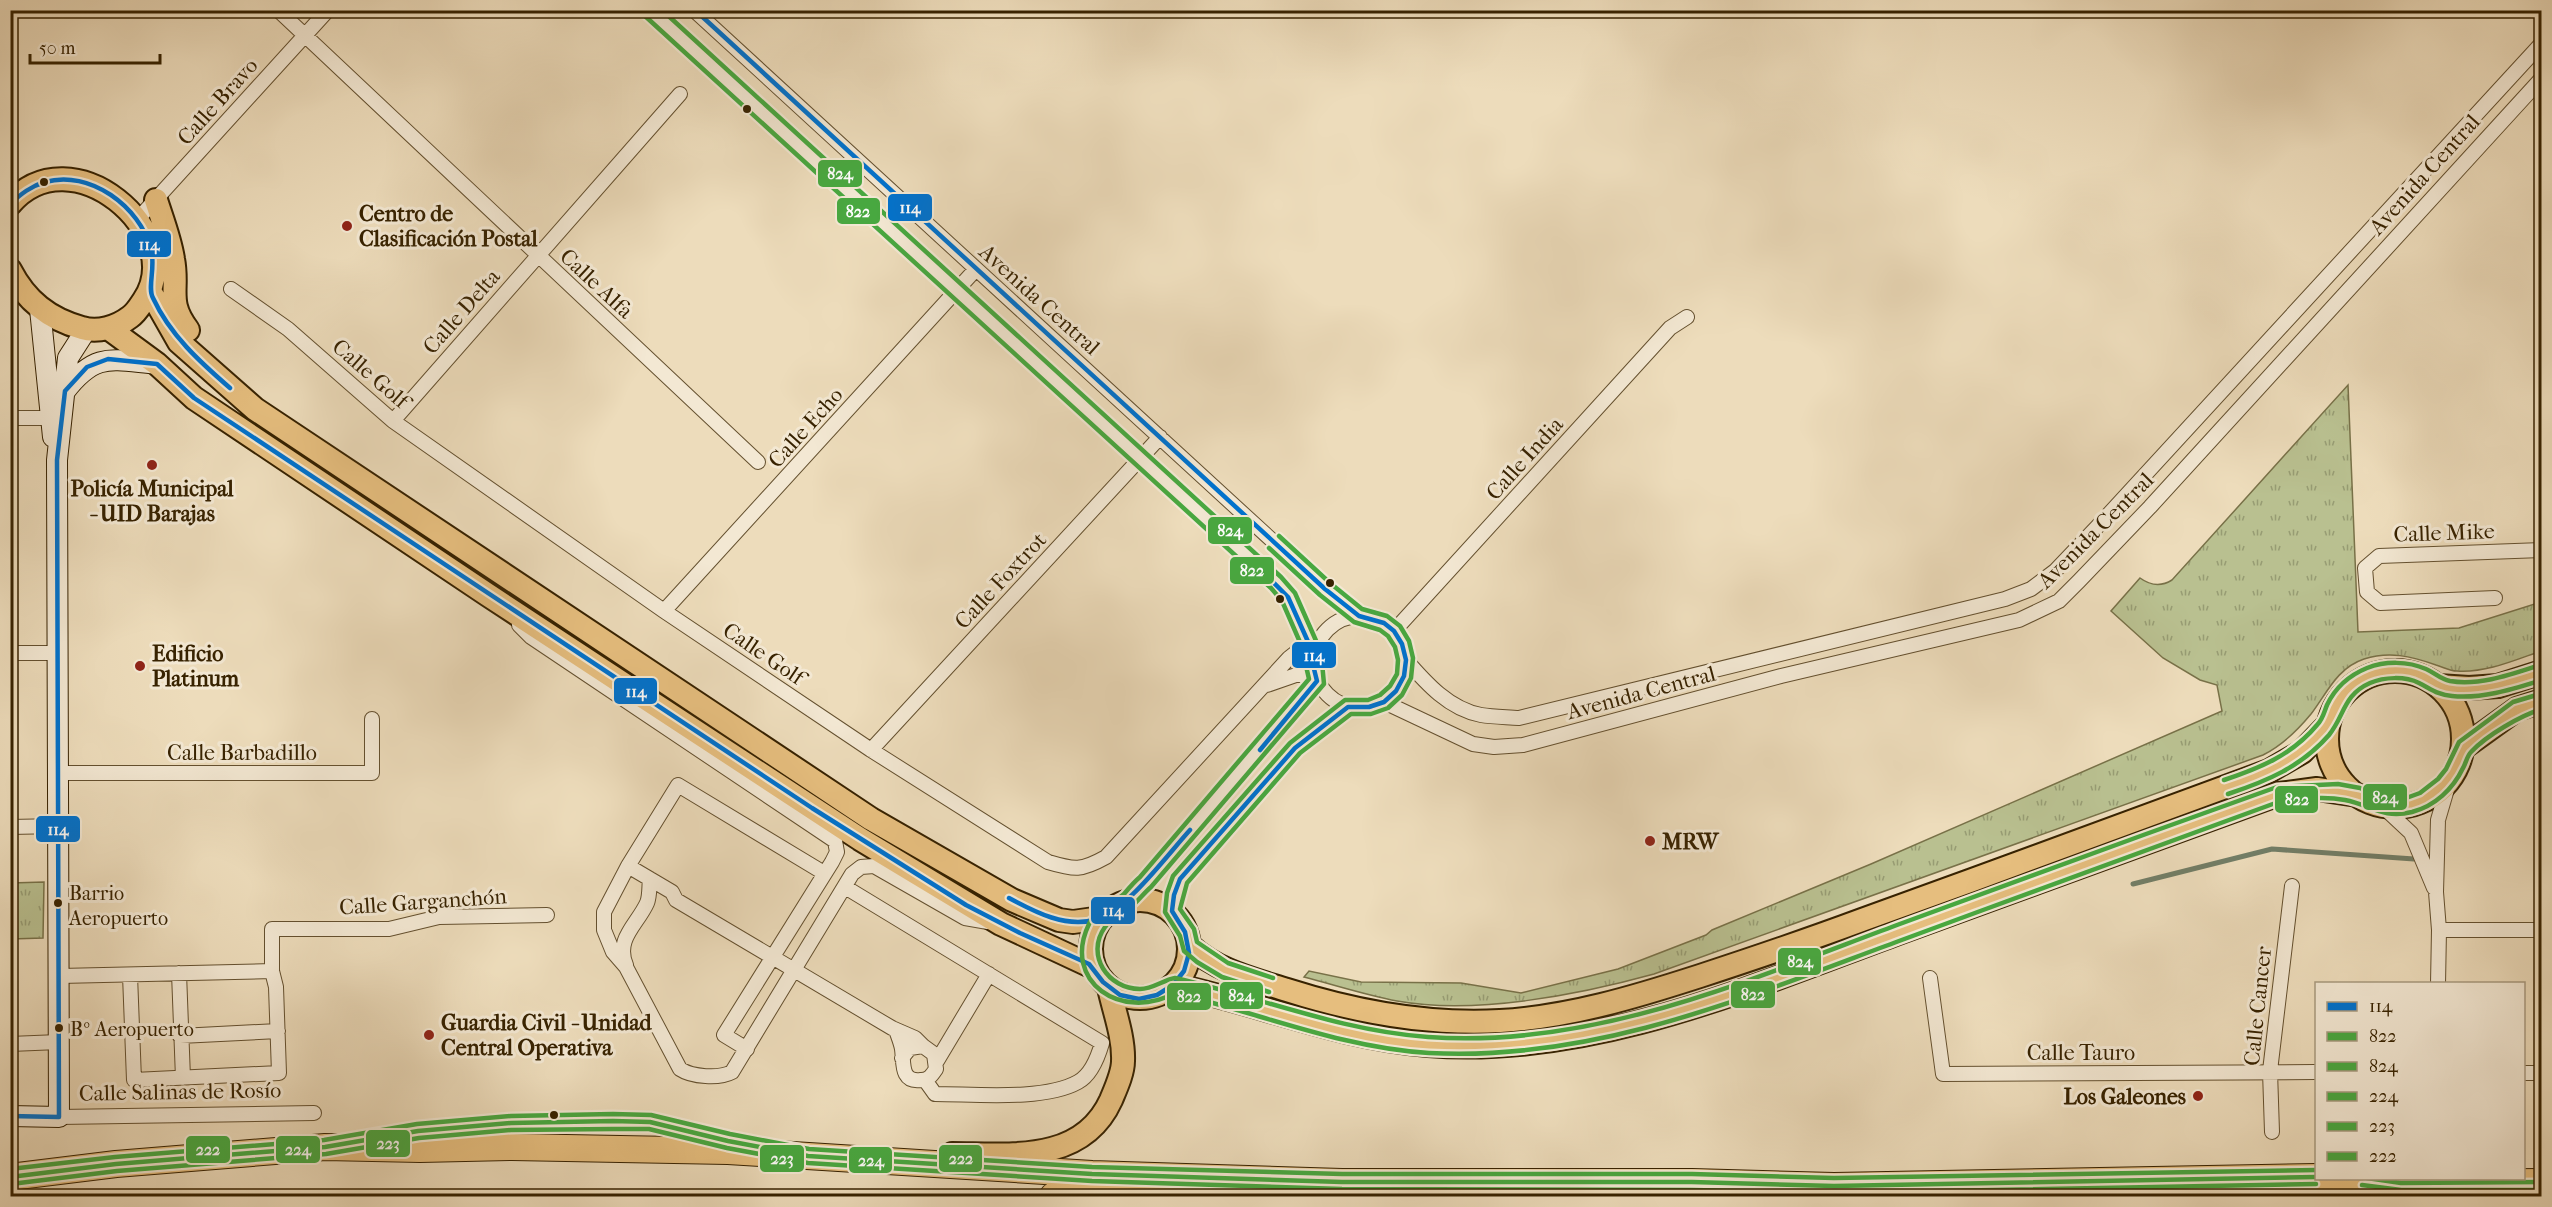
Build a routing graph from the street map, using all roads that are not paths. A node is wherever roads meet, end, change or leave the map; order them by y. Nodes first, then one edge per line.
1 (278, 10) edge
2 (328, 10) edge
3 (650, 10) edge
4 (694, 10) edge
5 (304, 37) junction
6 (2541, 43) edge
7 (2541, 78) edge
8 (680, 94) dead end
9 (16, 193) edge
10 (156, 200) junction
11 (137, 220) junction
12 (538, 256) junction
13 (976, 269) junction
14 (10, 270) edge
15 (231, 289) dead end
16 (150, 291) junction
17 (957, 291) junction
18 (40, 309) junction
19 (1687, 317) dead end
20 (97, 329) junction
21 (157, 364) junction
22 (65, 391) junction
23 (255, 409) junction
24 (10, 418) edge
25 (50, 418) junction
26 (393, 421) junction
27 (1160, 437) junction
28 (1140, 459) junction
29 (57, 460) junction
30 (758, 462) dead end
31 (2541, 550) edge
32 (488, 595) junction
33 (2495, 598) dead end
34 (664, 611) junction
35 (1359, 616) junction
36 (1394, 631) junction
37 (1314, 646) junction
38 (10, 653) edge
39 (58, 653) junction
40 (1406, 660) junction
41 (2541, 672) edge
42 (1316, 678) junction
43 (1265, 686) junction
44 (2438, 686) junction
45 (2541, 701) edge
46 (1384, 702) junction
47 (1348, 707) junction
48 (372, 719) dead end
49 (2328, 724) junction
50 (2463, 748) junction
51 (871, 750) junction
52 (59, 773) junction
53 (2450, 779) junction
54 (2357, 795) junction
55 (2380, 805) junction
56 (59, 826) junction
57 (10, 827) edge
58 (628, 866) junction
59 (824, 873) junction
60 (650, 879) junction
61 (2292, 886) dead end
62 (845, 887) junction
63 (2436, 892) junction
64 (676, 900) junction
65 (1126, 901) junction
66 (647, 902) junction
67 (1172, 911) junction
68 (547, 915) dead end
69 (1101, 918) junction
70 (1001, 924) junction
71 (2439, 930) junction
72 (2541, 930) edge
73 (1190, 946) junction
74 (773, 957) junction
75 (626, 966) junction
76 (1093, 967) junction
77 (796, 970) junction
78 (272, 971) junction
79 (178, 974) junction
80 (989, 974) junction
81 (130, 975) junction
82 (60, 976) junction
83 (1930, 978) dead end
84 (2438, 982) edge
85 (1174, 985) junction
86 (1109, 988) junction
87 (896, 1030) junction
88 (278, 1031) junction
89 (180, 1036) junction
90 (59, 1042) junction
91 (10, 1044) edge
92 (923, 1046) junction
93 (747, 1049) junction
94 (902, 1058) junction
95 (937, 1061) junction
96 (2270, 1071) junction
97 (2315, 1072) edge
98 (2525, 1073) edge
99 (2541, 1073) edge
100 (183, 1078) junction
101 (925, 1080) junction
102 (314, 1113) dead end
103 (10, 1116) edge
104 (59, 1116) junction
105 (2272, 1132) dead end
106 (808, 1156) junction
107 (2315, 1177) edge
108 (10, 1178) edge
109 (2372, 1180) edge
110 (2541, 1182) edge
111 (2401, 1183) junction
112 (1834, 1186) junction
113 (1053, 1197) edge
114 (2010, 1197) edge

1 - 5 street, Calle Alfa
2 - 5 street, Calle Bravo
3 - 17 street
4 - 13 street, Avenida Central
5 - 10 street, Calle Bravo
5 - 12 street, Calle Alfa
6 - 40 street, Avenida Central
7 - 46 street, Avenida Central
8 - 12 street, Calle Delta
9 - 11 main road
10 - 11 street, Calle Bravo
10 - 23 main road
11 - 16 main road
12 - 26 street, Calle Delta
12 - 30 street, Calle Alfa
13 - 17 street, Calle Echo
13 - 27 street, Avenida Central
14 - 18 main road
15 - 26 street, Calle Golf
16 - 20 main road
16 - 23 main road
17 - 28 street
17 - 34 street, Calle Echo
18 - 20 main road
18 - 25 street
19 - 36 street, Calle India
20 - 21 main road
20 - 22 street
21 - 22 street
21 - 32 main road
22 - 29 street
23 - 69 main road
24 - 25 street
25 - 29 street
26 - 34 street, Calle Golf
27 - 28 street, Calle Foxtrot
27 - 35 street, Avenida Central
28 - 37 street
28 - 51 street, Calle Foxtrot
29 - 39 street
31 - 33 street, Calle Mike
32 - 59 street
32 - 70 main road
34 - 51 street, Calle Golf
35 - 36 street
35 - 37 street
36 - 40 street
37 - 42 street
37 - 43 street, Calle Golf
38 - 39 street
39 - 52 street
40 - 46 street
41 - 44 main road
42 - 43 street, Calle Golf
42 - 47 street
42 - 65 street
43 - 51 street, Calle Golf
44 - 49 main road
44 - 50 main road
45 - 50 main road
46 - 47 street
47 - 67 street
48 - 52 street, Calle Barbadillo
49 - 54 main road
49 - 73 main road
50 - 53 main road
52 - 56 street
53 - 55 main road
53 - 63 street
54 - 55 main road
54 - 85 main road
55 - 63 street
56 - 57 street
56 - 82 street
58 - 59 street
58 - 60 street
58 - 75 street
59 - 74 street
60 - 64 street
60 - 66 street
61 - 96 street, Calle Cancer
62 - 70 street
62 - 77 street
62 - 80 street
63 - 71 street
64 - 66 street
64 - 74 street
65 - 67 main road
65 - 69 main road
66 - 75 street
67 - 73 main road
68 - 78 street, Calle Garganchón
69 - 76 main road
70 - 76 main road
71 - 72 street
71 - 84 street
73 - 85 main road
74 - 77 street
74 - 93 street
75 - 93 street
76 - 86 main road
77 - 87 street
77 - 93 street
78 - 79 street
78 - 88 street, Calle Garganchón
79 - 81 street
79 - 89 street
80 - 95 street
80 - 101 street
81 - 82 street
81 - 100 street, Calle Garganchón
82 - 90 street
83 - 96 street, Calle Tauro
85 - 86 main road
86 - 106 main road
87 - 92 street
87 - 94 street
88 - 89 street
88 - 100 street, Calle Garganchón
89 - 100 street
90 - 91 street
90 - 104 street
92 - 94 street
92 - 95 street
94 - 101 street
95 - 101 street
96 - 97 street, Calle Tauro
96 - 105 street, Calle Cancer
98 - 99 street
102 - 104 street, Calle Salinas de Rosío
103 - 104 street, Calle Salinas de Rosío
106 - 108 highway
106 - 112 highway
107 - 112 highway
109 - 111 highway
110 - 111 highway
111 - 114 highway
112 - 113 highway

